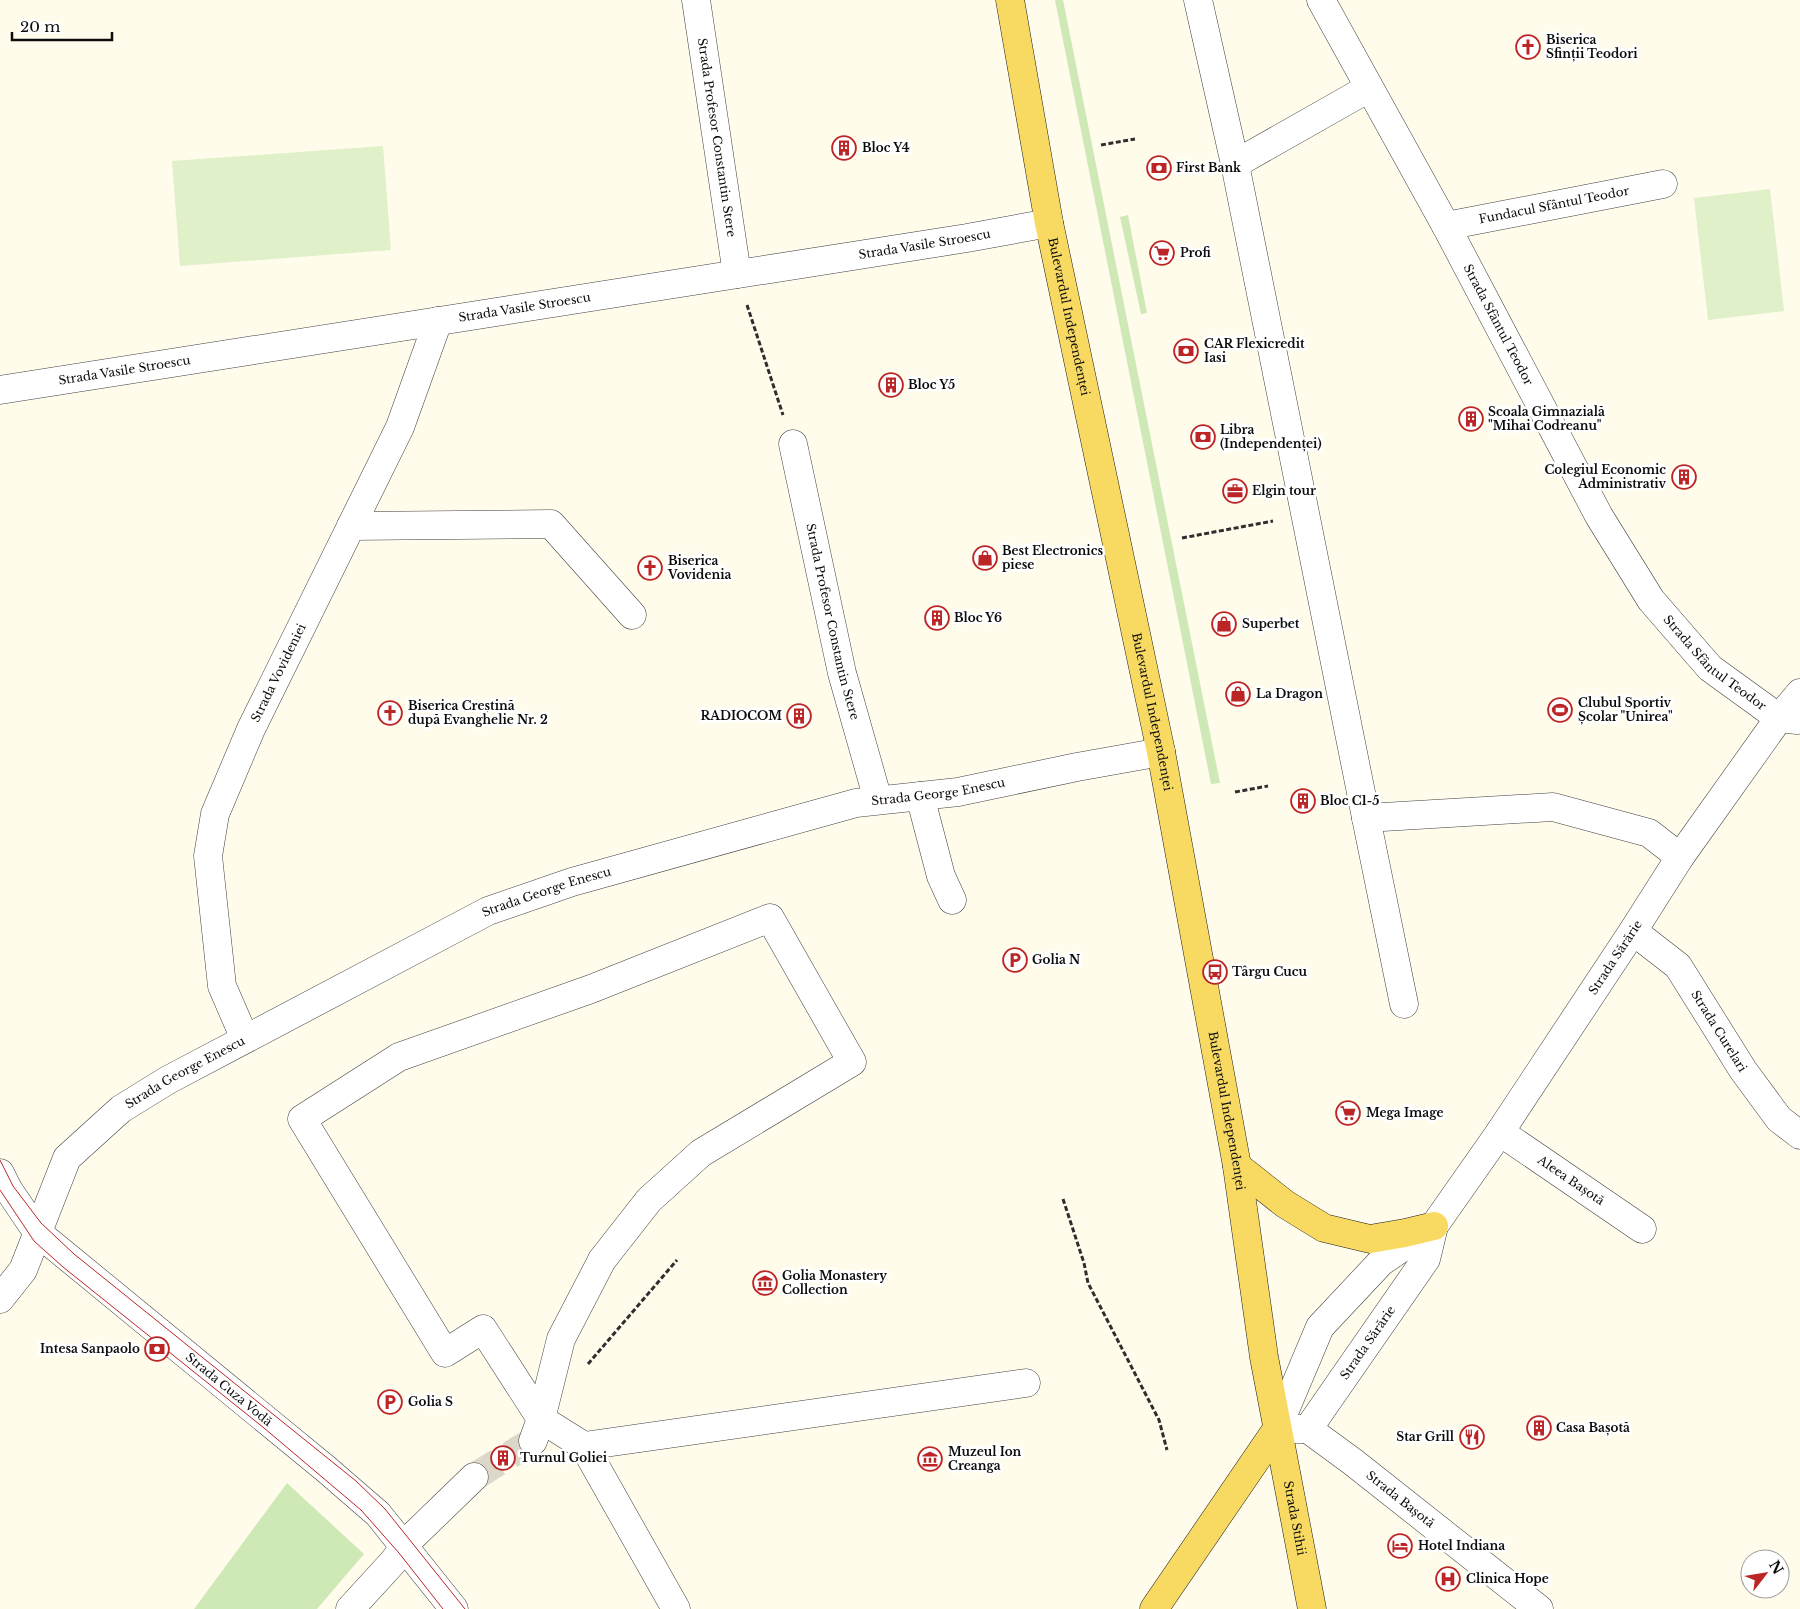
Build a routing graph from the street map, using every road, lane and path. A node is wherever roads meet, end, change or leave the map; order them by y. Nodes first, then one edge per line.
1 (696, 0) edge
2 (1010, 0) edge
3 (1198, 0) edge
4 (1320, 0) edge
5 (1369, 88) junction
6 (1135, 139) dead end
7 (1101, 145) dead end
8 (1234, 164) junction
9 (1663, 184) dead end
10 (1049, 222) junction
11 (1446, 226) junction
12 (736, 274) junction
13 (438, 321) junction
14 (0, 390) edge
15 (793, 444) joint
16 (1304, 516) junction
17 (351, 526) junction
18 (1182, 538) dead end
19 (632, 615) dead end
20 (1800, 693) edge
21 (1790, 720) edge
22 (1161, 752) junction
23 (1268, 786) dead end
24 (1235, 792) dead end
25 (920, 796) junction
26 (878, 800) junction
27 (1366, 818) junction
28 (1680, 857) junction
29 (952, 900) dead end
30 (1633, 931) junction
31 (1404, 1004) dead end
32 (245, 1039) junction
33 (1500, 1132) junction
34 (1800, 1135) edge
35 (1237, 1166) junction
36 (0, 1173) edge
37 (1063, 1199) dead end
38 (1434, 1226) junction
39 (1642, 1229) dead end
40 (37, 1232) junction
41 (677, 1260) dead end
42 (0, 1299) edge
43 (587, 1366) dead end
44 (1026, 1384) dead end
45 (1277, 1428) junction
46 (1308, 1429) junction
47 (537, 1430) junction
48 (584, 1446) junction
49 (1167, 1450) dead end
50 (474, 1477) tunnel mouth
51 (405, 1546) junction
52 (350, 1609) edge
53 (454, 1609) edge
54 (676, 1609) edge
55 (1154, 1609) edge
56 (1312, 1609) edge
57 (1539, 1609) edge

1 - 12 street, Strada Profesor Constantin Stere
2 - 10 main road, Bulevardul Independenței
3 - 8 street
4 - 5 street, Strada Sfântul Teodor
5 - 8 street
5 - 11 street, Strada Sfântul Teodor
6 - 7 path
8 - 16 street
9 - 11 street, Fundacul Sfântul Teodor
10 - 12 street, Strada Vasile Stroescu
10 - 22 main road, Bulevardul Independenței
11 - 21 street, Strada Sfântul Teodor
12 - 13 street, Strada Vasile Stroescu
12 - 15 path
13 - 14 street, Strada Vasile Stroescu
13 - 17 street, Strada Vovideniei
15 - 26 street, Strada Profesor Constantin Stere
16 - 18 path
16 - 27 street
17 - 19 street
17 - 32 street, Strada Vovideniei
20 - 21 street, Strada Sărărie
21 - 28 street, Strada Sărărie
22 - 25 street, Strada George Enescu
22 - 35 main road, Bulevardul Independenței
23 - 24 path
25 - 26 street, Strada George Enescu
25 - 29 street
26 - 32 street, Strada George Enescu
27 - 28 street
27 - 31 street
28 - 30 street, Strada Sărărie
30 - 33 street, Strada Sărărie
30 - 34 street, Strada Curelari
32 - 40 street, Strada George Enescu
33 - 38 street, Strada Sărărie
33 - 39 street, Aleea Bașotă
35 - 38 main road
35 - 45 main road, Bulevardul Independenței
36 - 40 street, Strada Cuza Vodă
37 - 49 path
38 - 45 street, Strada Sărărie
38 - 46 street, Strada Sărărie
40 - 42 street, Strada George Enescu
40 - 51 street, Strada Cuza Vodă
41 - 43 path
44 - 48 street
45 - 46 street
45 - 55 main road, Strada Sărărie
45 - 56 main road, Strada Stihii
46 - 57 street, Strada Bașotă
47 - 47 street
47 - 48 street
48 - 54 street
50 - 51 street
51 - 52 street
51 - 53 street, Strada Cuza Vodă

